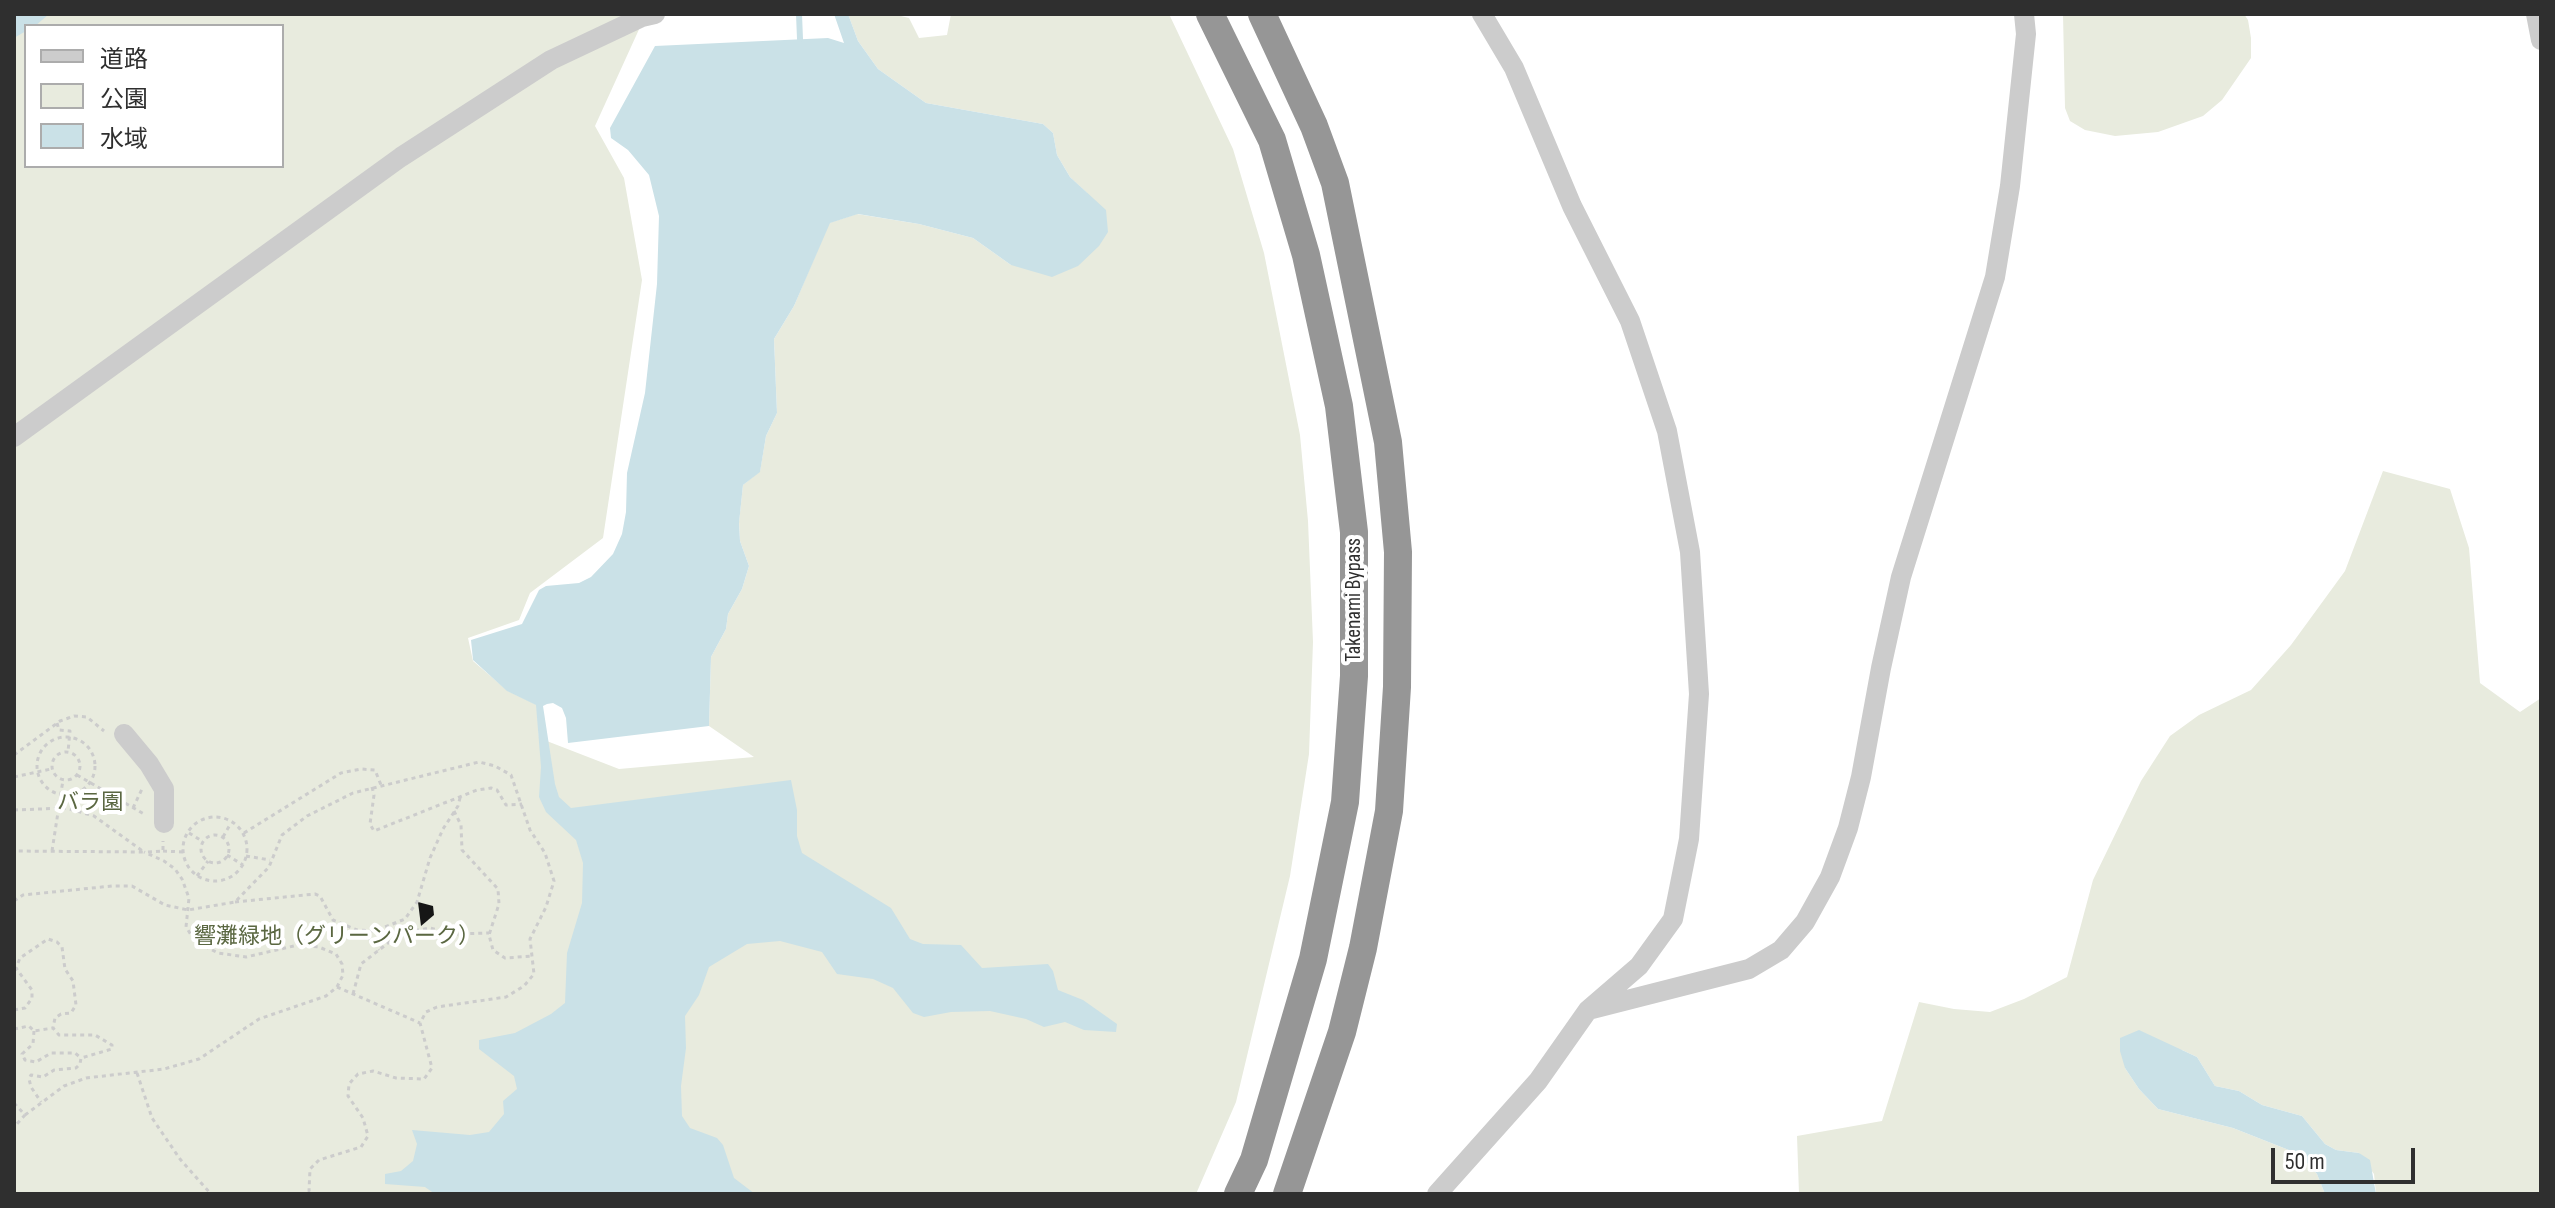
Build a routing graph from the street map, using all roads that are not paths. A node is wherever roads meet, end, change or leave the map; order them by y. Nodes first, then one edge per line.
1 (655, 14) edge
2 (1210, 14) edge
3 (1262, 14) edge
4 (1482, 14) edge
5 (2024, 14) edge
6 (2536, 14) edge
7 (2541, 40) edge
8 (14, 437) edge
9 (116, 734) road end
10 (164, 823) road end
11 (1588, 1010) junction
12 (1238, 1194) edge
13 (1287, 1194) edge
14 (1437, 1194) edge

1 - 8 street
2 - 12 highway, Takenami Bypass
3 - 13 highway, Takenami Bypass
4 - 11 street
5 - 11 street
6 - 7 street
9 - 10 street
11 - 14 street

